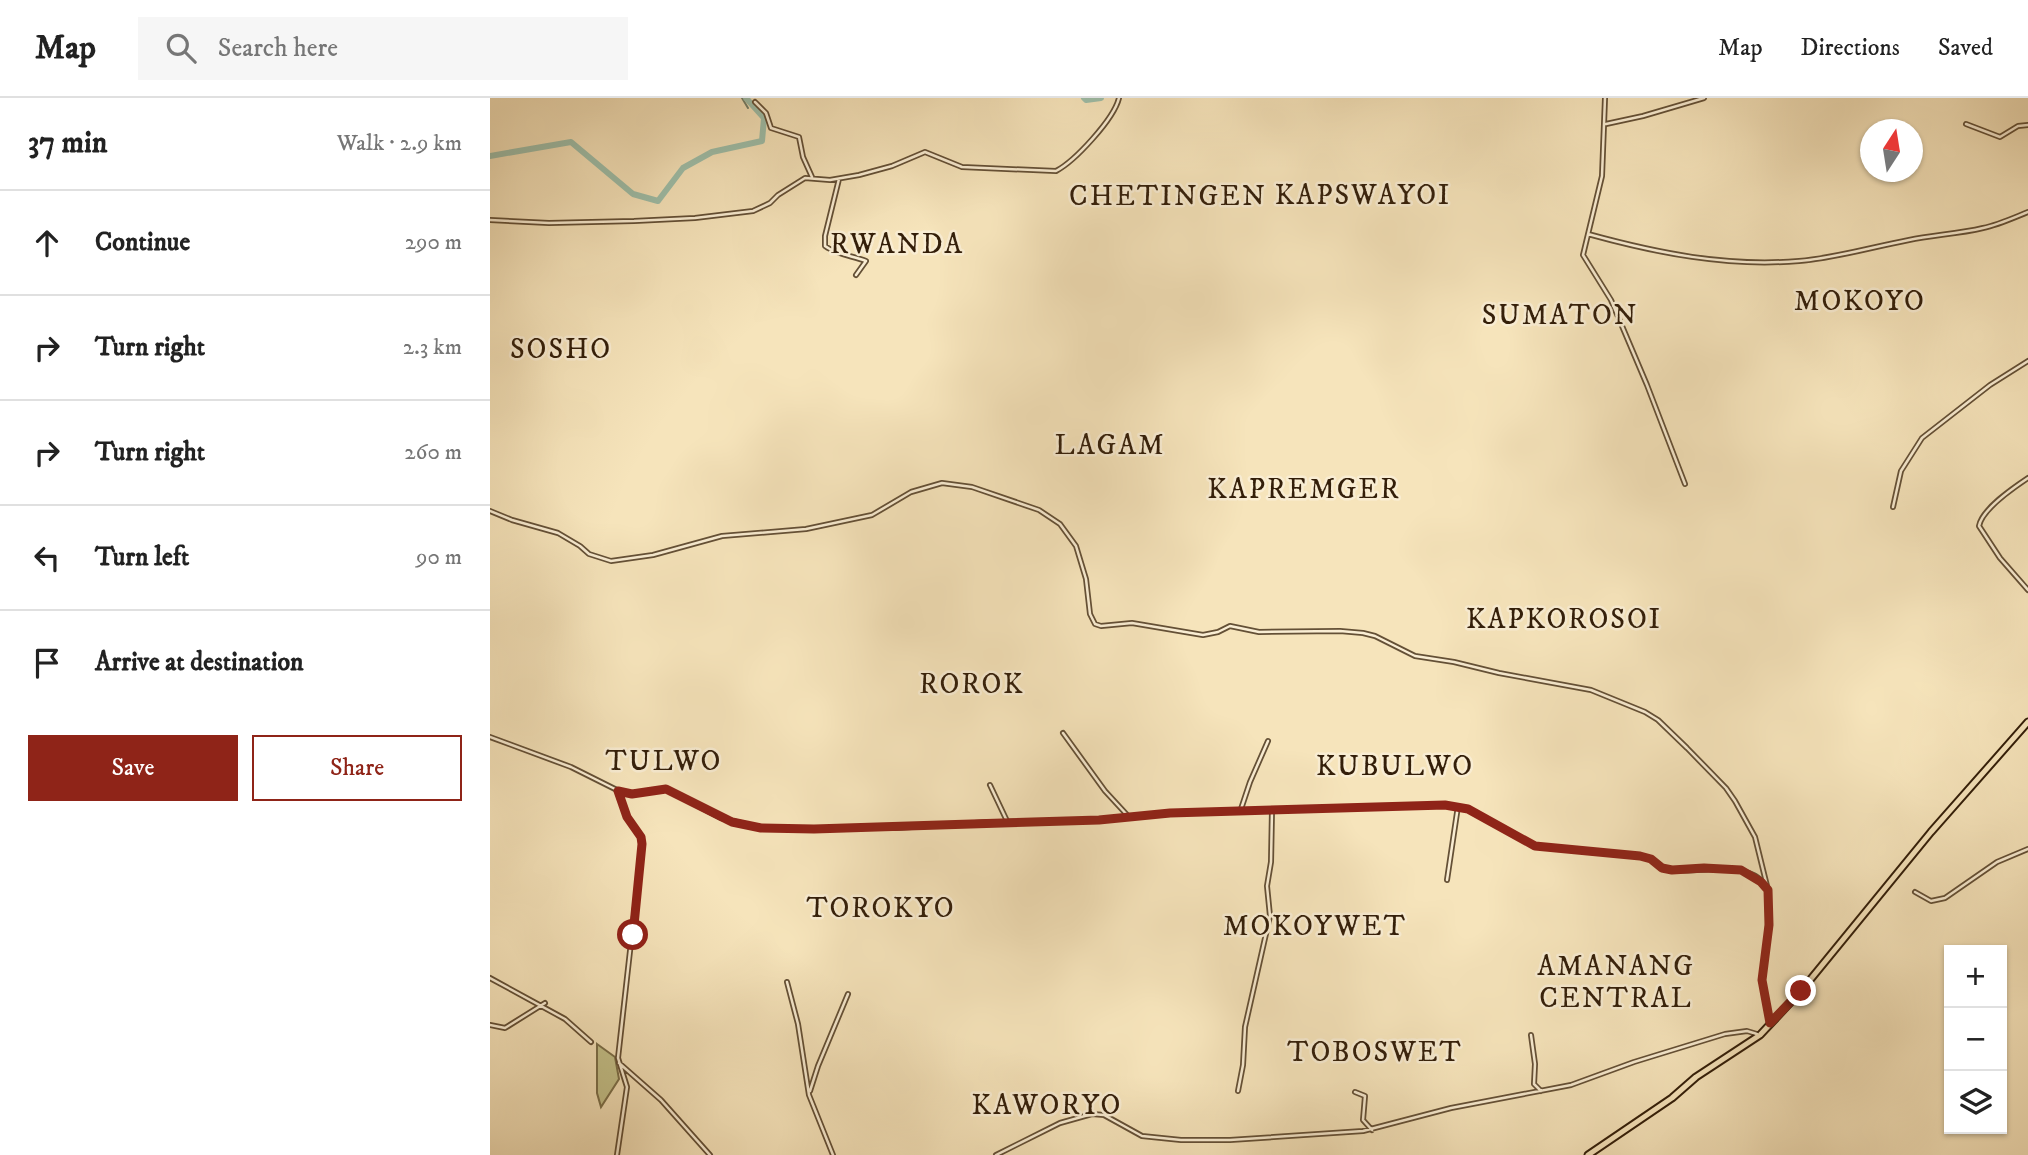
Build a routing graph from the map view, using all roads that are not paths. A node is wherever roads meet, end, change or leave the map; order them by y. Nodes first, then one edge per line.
1 (1119, 98) edge
2 (1605, 98) edge
3 (1704, 98) edge
4 (755, 102) dead end
5 (1605, 124) junction
6 (1966, 124) dead end
7 (2028, 125) edge
8 (813, 177) junction
9 (839, 179) junction
10 (2028, 212) edge
11 (490, 220) edge
12 (1588, 234) junction
13 (856, 275) dead end
14 (2028, 361) edge
15 (2028, 478) edge
16 (1685, 484) dead end
17 (1893, 507) dead end
18 (490, 510) edge
19 (2028, 590) edge
20 (2028, 722) edge
21 (1063, 733) dead end
22 (490, 737) edge
23 (1268, 741) dead end
24 (990, 785) dead end
25 (618, 791) junction
26 (1458, 806) junction
27 (1272, 810) junction
28 (1240, 812) junction
29 (1129, 817) junction
30 (1007, 821) junction
31 (2028, 849) edge
32 (1447, 880) dead end
33 (1768, 890) junction
34 (1915, 892) dead end
35 (490, 978) edge
36 (787, 982) dead end
37 (848, 994) dead end
38 (545, 1003) dead end
39 (539, 1006) junction
40 (1770, 1023) junction
41 (490, 1025) edge
42 (1531, 1035) dead end
43 (1760, 1035) junction
44 (592, 1042) dead end
45 (619, 1063) junction
46 (1238, 1091) dead end
47 (1541, 1091) junction
48 (1355, 1092) dead end
49 (810, 1095) junction
50 (1372, 1130) junction
51 (617, 1155) edge
52 (710, 1155) edge
53 (833, 1155) edge
54 (996, 1155) edge
55 (1588, 1155) edge

1 - 9 street
2 - 5 street
3 - 5 street
4 - 8 street
5 - 12 street
6 - 7 street
8 - 9 street
8 - 11 street
9 - 13 street
10 - 12 street
12 - 16 street
14 - 17 street
15 - 19 street
18 - 33 street
20 - 40 main road
21 - 29 street
22 - 25 street
23 - 28 street
24 - 30 street
25 - 30 street
25 - 45 street
26 - 27 street
26 - 32 street
26 - 33 street
27 - 28 street
27 - 46 street
28 - 29 street
29 - 30 street
31 - 34 street
33 - 40 street
35 - 39 street
36 - 49 street
37 - 49 street
38 - 39 street
39 - 41 street
39 - 44 street
40 - 43 main road
42 - 47 street
43 - 47 street
43 - 55 main road
45 - 51 street
45 - 52 street
47 - 50 street
48 - 50 street
49 - 53 street
50 - 54 street

